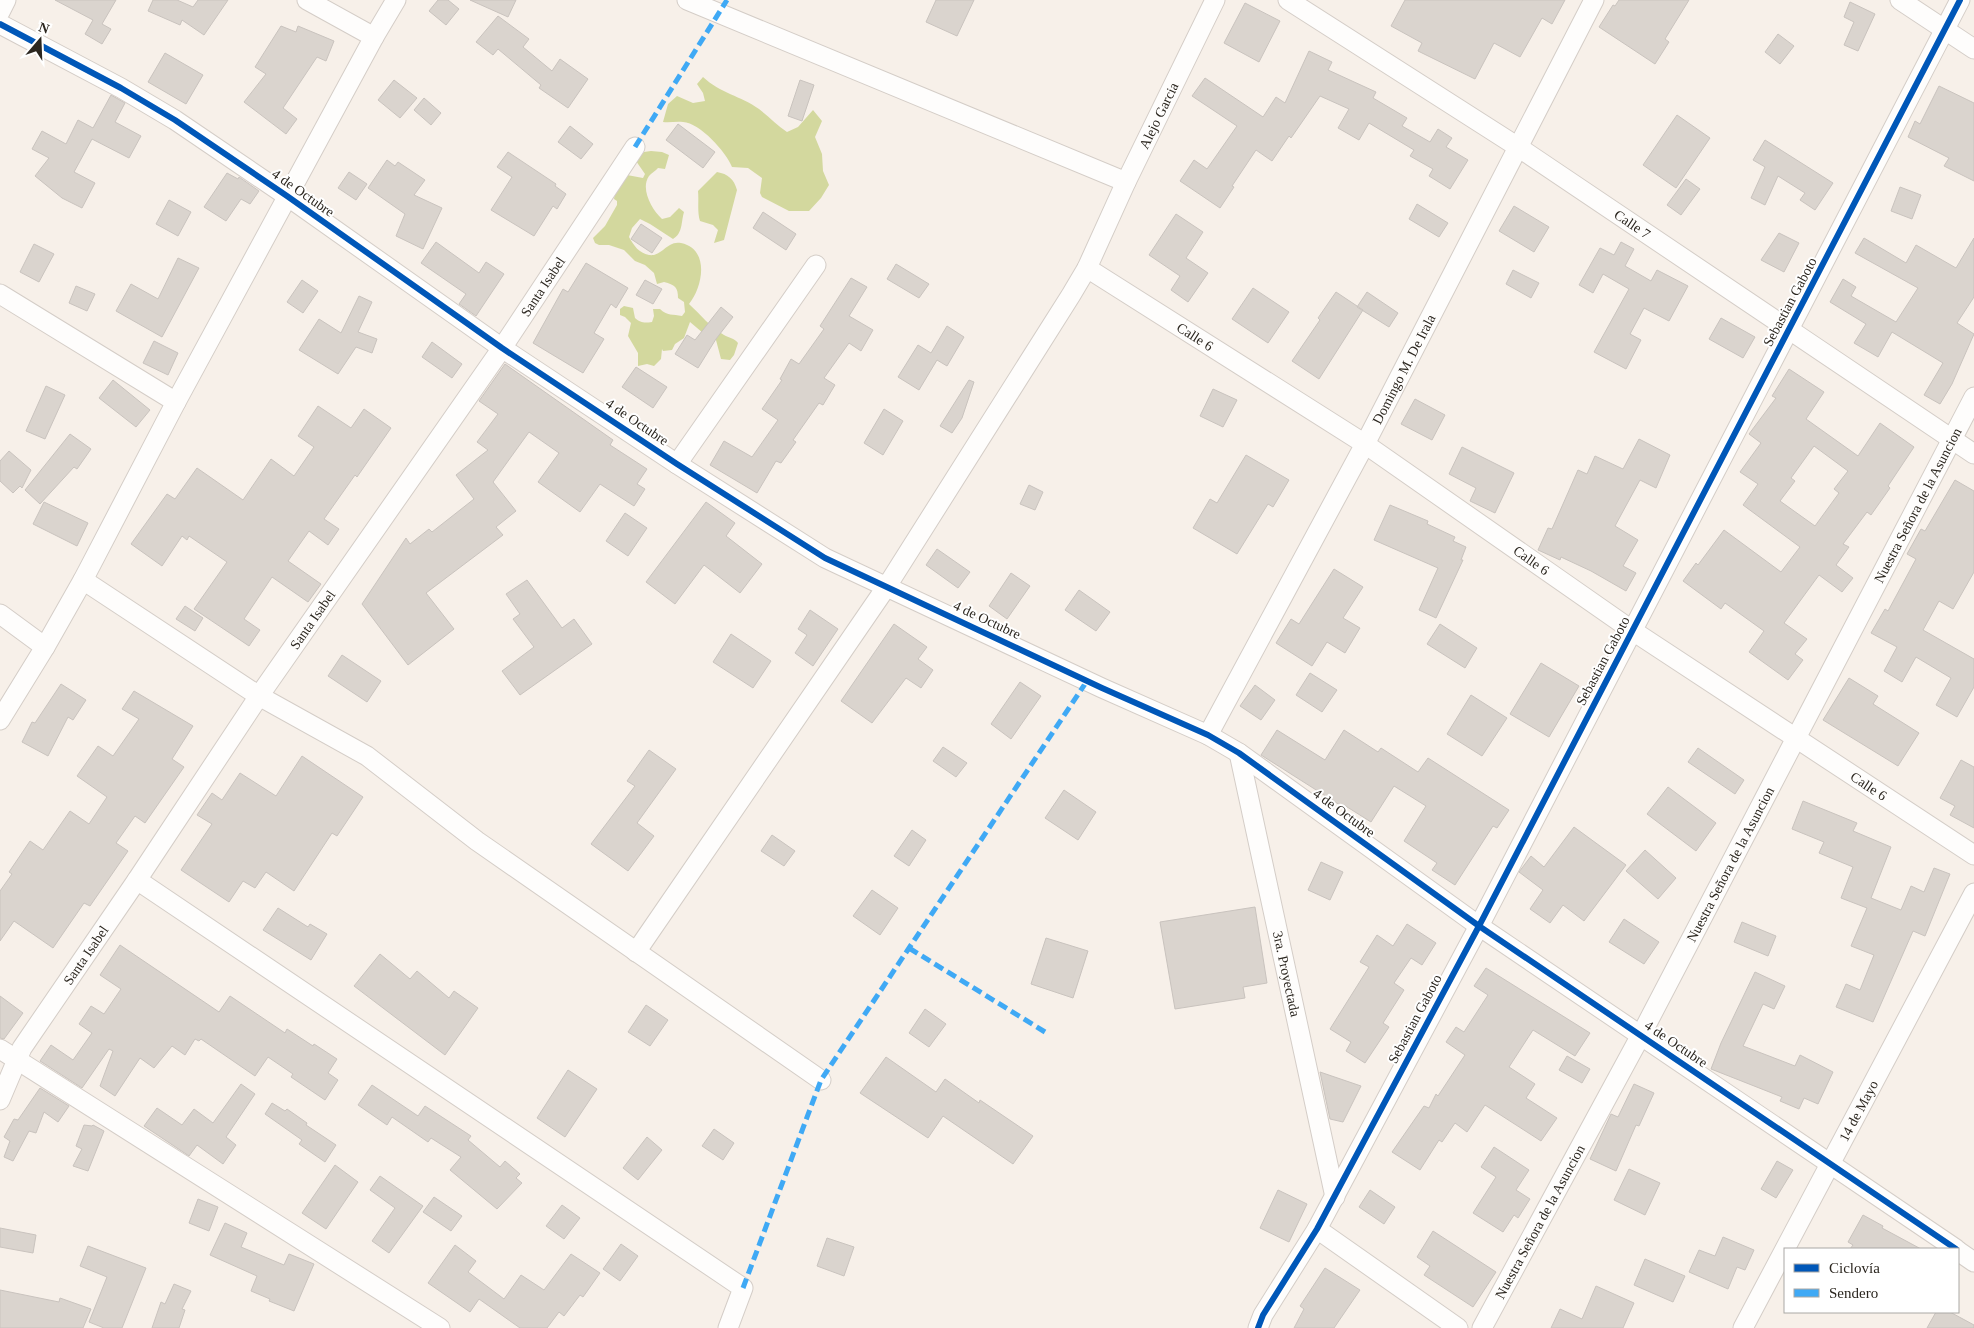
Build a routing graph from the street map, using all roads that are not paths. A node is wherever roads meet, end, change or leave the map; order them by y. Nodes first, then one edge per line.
1 (6, 0) edge
2 (307, 0) edge
3 (396, 0) edge
4 (687, 0) edge
5 (1215, 0) edge
6 (1288, 0) edge
7 (1594, 0) edge
8 (1900, 0) edge
9 (1960, 0) edge
10 (0, 12) edge
11 (0, 24) edge
12 (1946, 30) junction
13 (374, 37) junction
14 (1974, 50) edge
15 (635, 147) dead end
16 (1518, 147) junction
17 (1126, 182) junction
18 (287, 196) junction
19 (816, 265) dead end
20 (1087, 268) junction
21 (0, 294) edge
22 (1789, 330) junction
23 (502, 348) junction
24 (1974, 397) edge
25 (176, 402) junction
26 (1952, 439) junction
27 (1365, 444) junction
28 (1974, 454) edge
29 (678, 464) junction
30 (83, 580) junction
31 (887, 586) junction
32 (0, 614) edge
33 (1633, 630) junction
34 (45, 647) junction
35 (259, 696) junction
36 (0, 720) edge
37 (1208, 735) junction
38 (1796, 738) junction
39 (1239, 753) junction
40 (1974, 856) edge
41 (137, 880) junction
42 (1974, 893) edge
43 (1479, 926) junction
44 (636, 952) junction
45 (1640, 1035) junction
46 (0, 1049) edge
47 (16, 1060) junction
48 (821, 1080) dead end
49 (0, 1100) edge
50 (1830, 1164) junction
51 (1334, 1197) junction
52 (1317, 1229) junction
53 (1785, 1248) edge
54 (1954, 1248) edge
55 (1784, 1251) edge
56 (1959, 1251) edge
57 (1974, 1262) edge
58 (440, 1328) edge
59 (728, 1328) edge
60 (1258, 1328) edge
61 (1458, 1328) edge
62 (1482, 1328) edge
63 (1743, 1328) edge

1 - 10 street
2 - 13 street
3 - 13 street
4 - 17 street
5 - 17 street, Alejo Garcia
6 - 16 street, Calle 7
7 - 16 street, Domingo M. De Irala
8 - 12 street
9 - 12 street, Sebastian Gaboto
11 - 18 street, 4 de Octubre
12 - 14 street
12 - 22 street, Sebastian Gaboto
13 - 18 street
15 - 23 street, Santa Isabel
16 - 22 street, Calle 7
16 - 27 street, Domingo M. De Irala
17 - 20 street, Alejo Garcia
18 - 23 street, 4 de Octubre
18 - 25 street
19 - 29 street
20 - 27 street, Calle 6
20 - 31 street, Alejo Garcia
21 - 25 street
22 - 26 street, Calle 7
22 - 33 street, Sebastian Gaboto
23 - 29 street, 4 de Octubre
23 - 35 street, Santa Isabel
24 - 26 street, Nuestra Señora de la Asuncion
25 - 30 street
26 - 28 street, Calle 7
26 - 38 street, Nuestra Señora de la Asuncion
27 - 33 street, Calle 6
27 - 37 street, Domingo M. De Irala
29 - 31 street, 4 de Octubre
30 - 34 street
30 - 35 street
31 - 37 street, 4 de Octubre
31 - 44 street, Alejo Garcia
32 - 34 street
33 - 38 street, Calle 6
33 - 43 street, Sebastian Gaboto
34 - 36 street
35 - 41 street, Santa Isabel
35 - 44 street
37 - 39 street, 4 de Octubre
38 - 40 street, Calle 6
38 - 45 street, Nuestra Señora de la Asuncion
39 - 43 street, 4 de Octubre
39 - 51 street, 3ra. Proyectada
41 - 47 street, Santa Isabel
41 - 59 street
42 - 50 street, 14 de Mayo
43 - 45 street, 4 de Octubre
43 - 51 street, Sebastian Gaboto
44 - 48 street
45 - 50 street, 4 de Octubre
45 - 62 street, Nuestra Señora de la Asuncion
46 - 47 street
47 - 49 street, Santa Isabel
47 - 58 street
50 - 53 street, 14 de Mayo
50 - 54 street, 4 de Octubre
51 - 52 street, Sebastian Gaboto
52 - 60 street, Sebastian Gaboto
52 - 61 street
55 - 63 street, 14 de Mayo
56 - 57 street, 4 de Octubre

